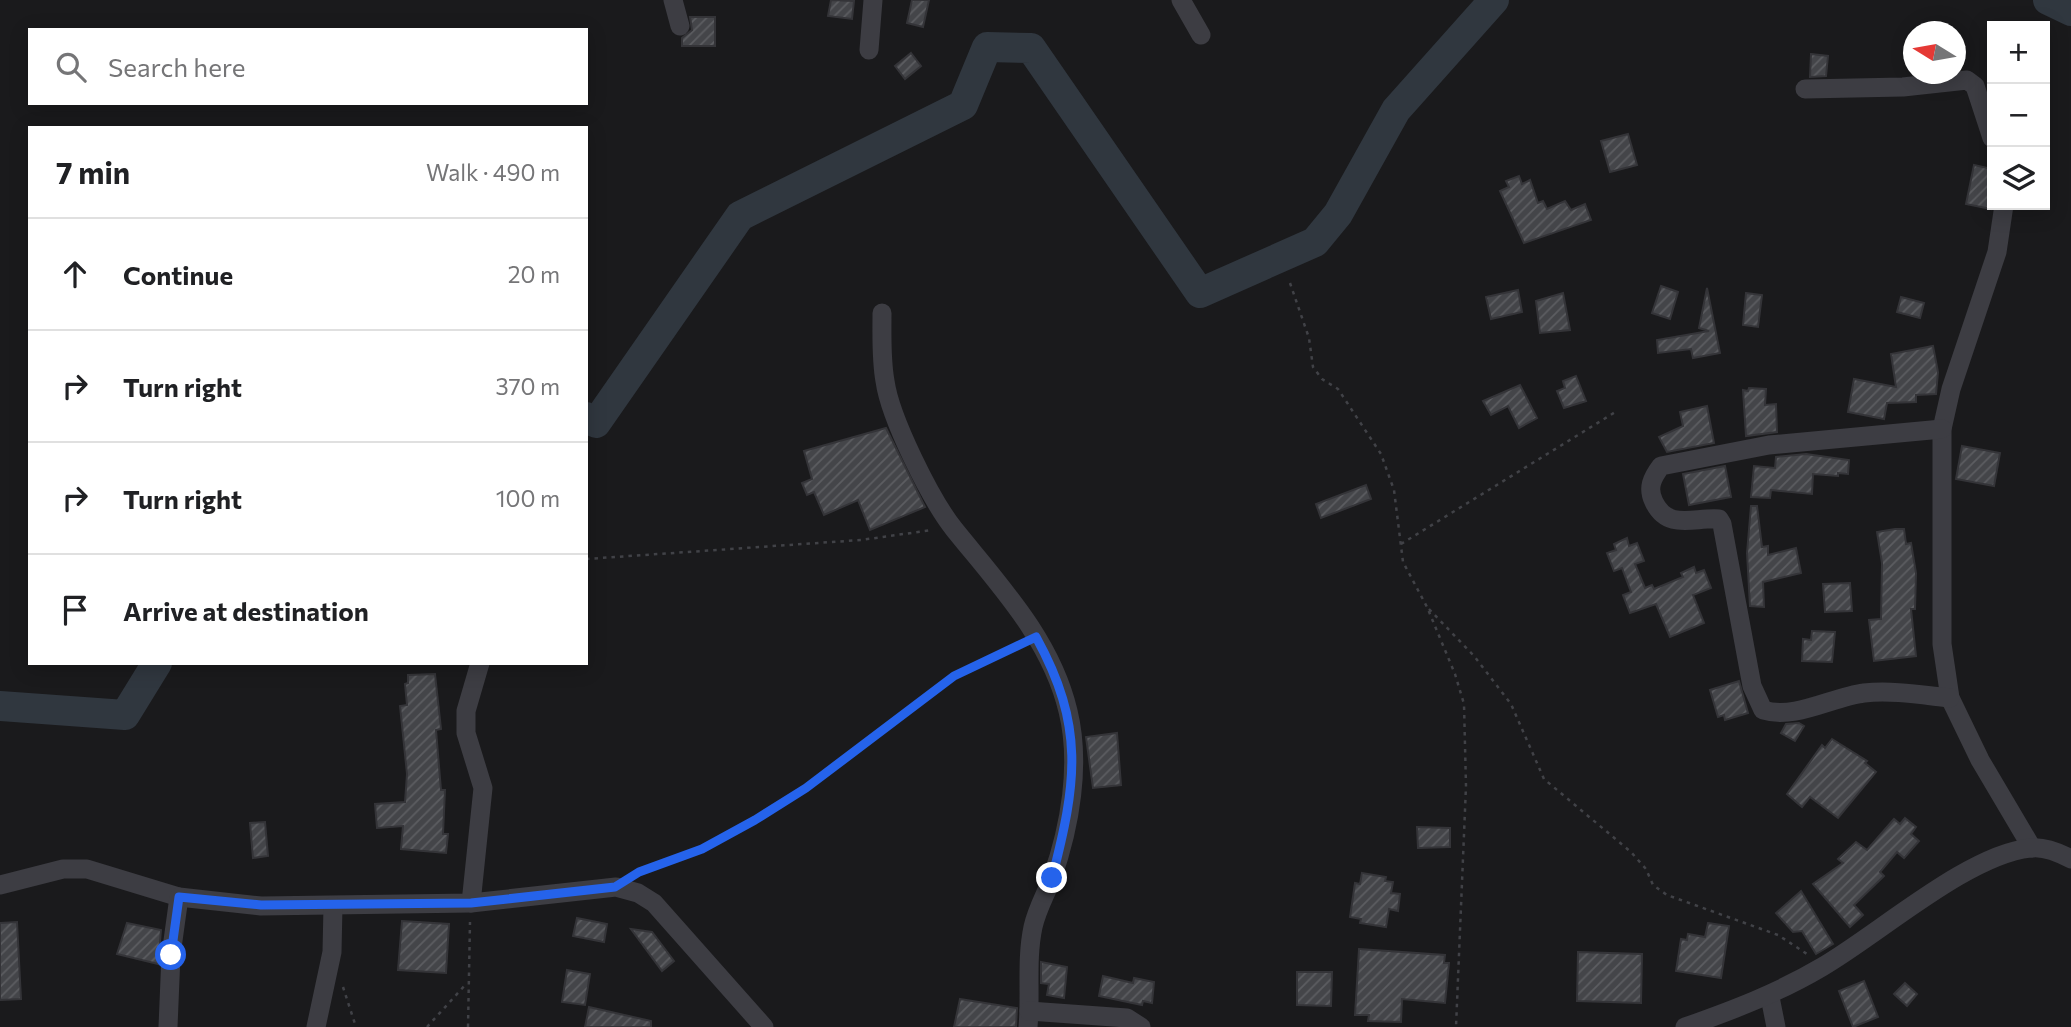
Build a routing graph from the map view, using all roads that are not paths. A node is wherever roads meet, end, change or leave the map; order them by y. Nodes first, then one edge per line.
1 (673, 0) edge
2 (873, 0) edge
3 (1181, 0) edge
4 (680, 26) dead end
5 (1201, 35) dead end
6 (869, 50) dead end
7 (1805, 89) dead end
8 (1987, 123) edge
9 (2003, 210) edge
10 (882, 313) dead end
11 (1942, 429) junction
12 (479, 665) edge
13 (1950, 698) junction
14 (2032, 848) junction
15 (2071, 859) edge
16 (0, 885) edge
17 (179, 897) junction
18 (471, 903) junction
19 (333, 906) junction
20 (1770, 997) junction
21 (1028, 1019) edge
22 (167, 1027) edge
23 (316, 1027) edge
24 (764, 1027) edge
25 (1141, 1027) edge
26 (1685, 1027) edge
27 (1776, 1027) edge

1 - 4 street
2 - 6 street
3 - 5 street
7 - 8 street
9 - 11 street
10 - 21 street
11 - 13 street
11 - 13 street
12 - 18 street
13 - 14 street
14 - 15 street
14 - 20 street
16 - 17 street
17 - 19 street
17 - 22 street
18 - 19 street
18 - 24 street
19 - 23 street
20 - 26 street
20 - 27 street
21 - 25 street

